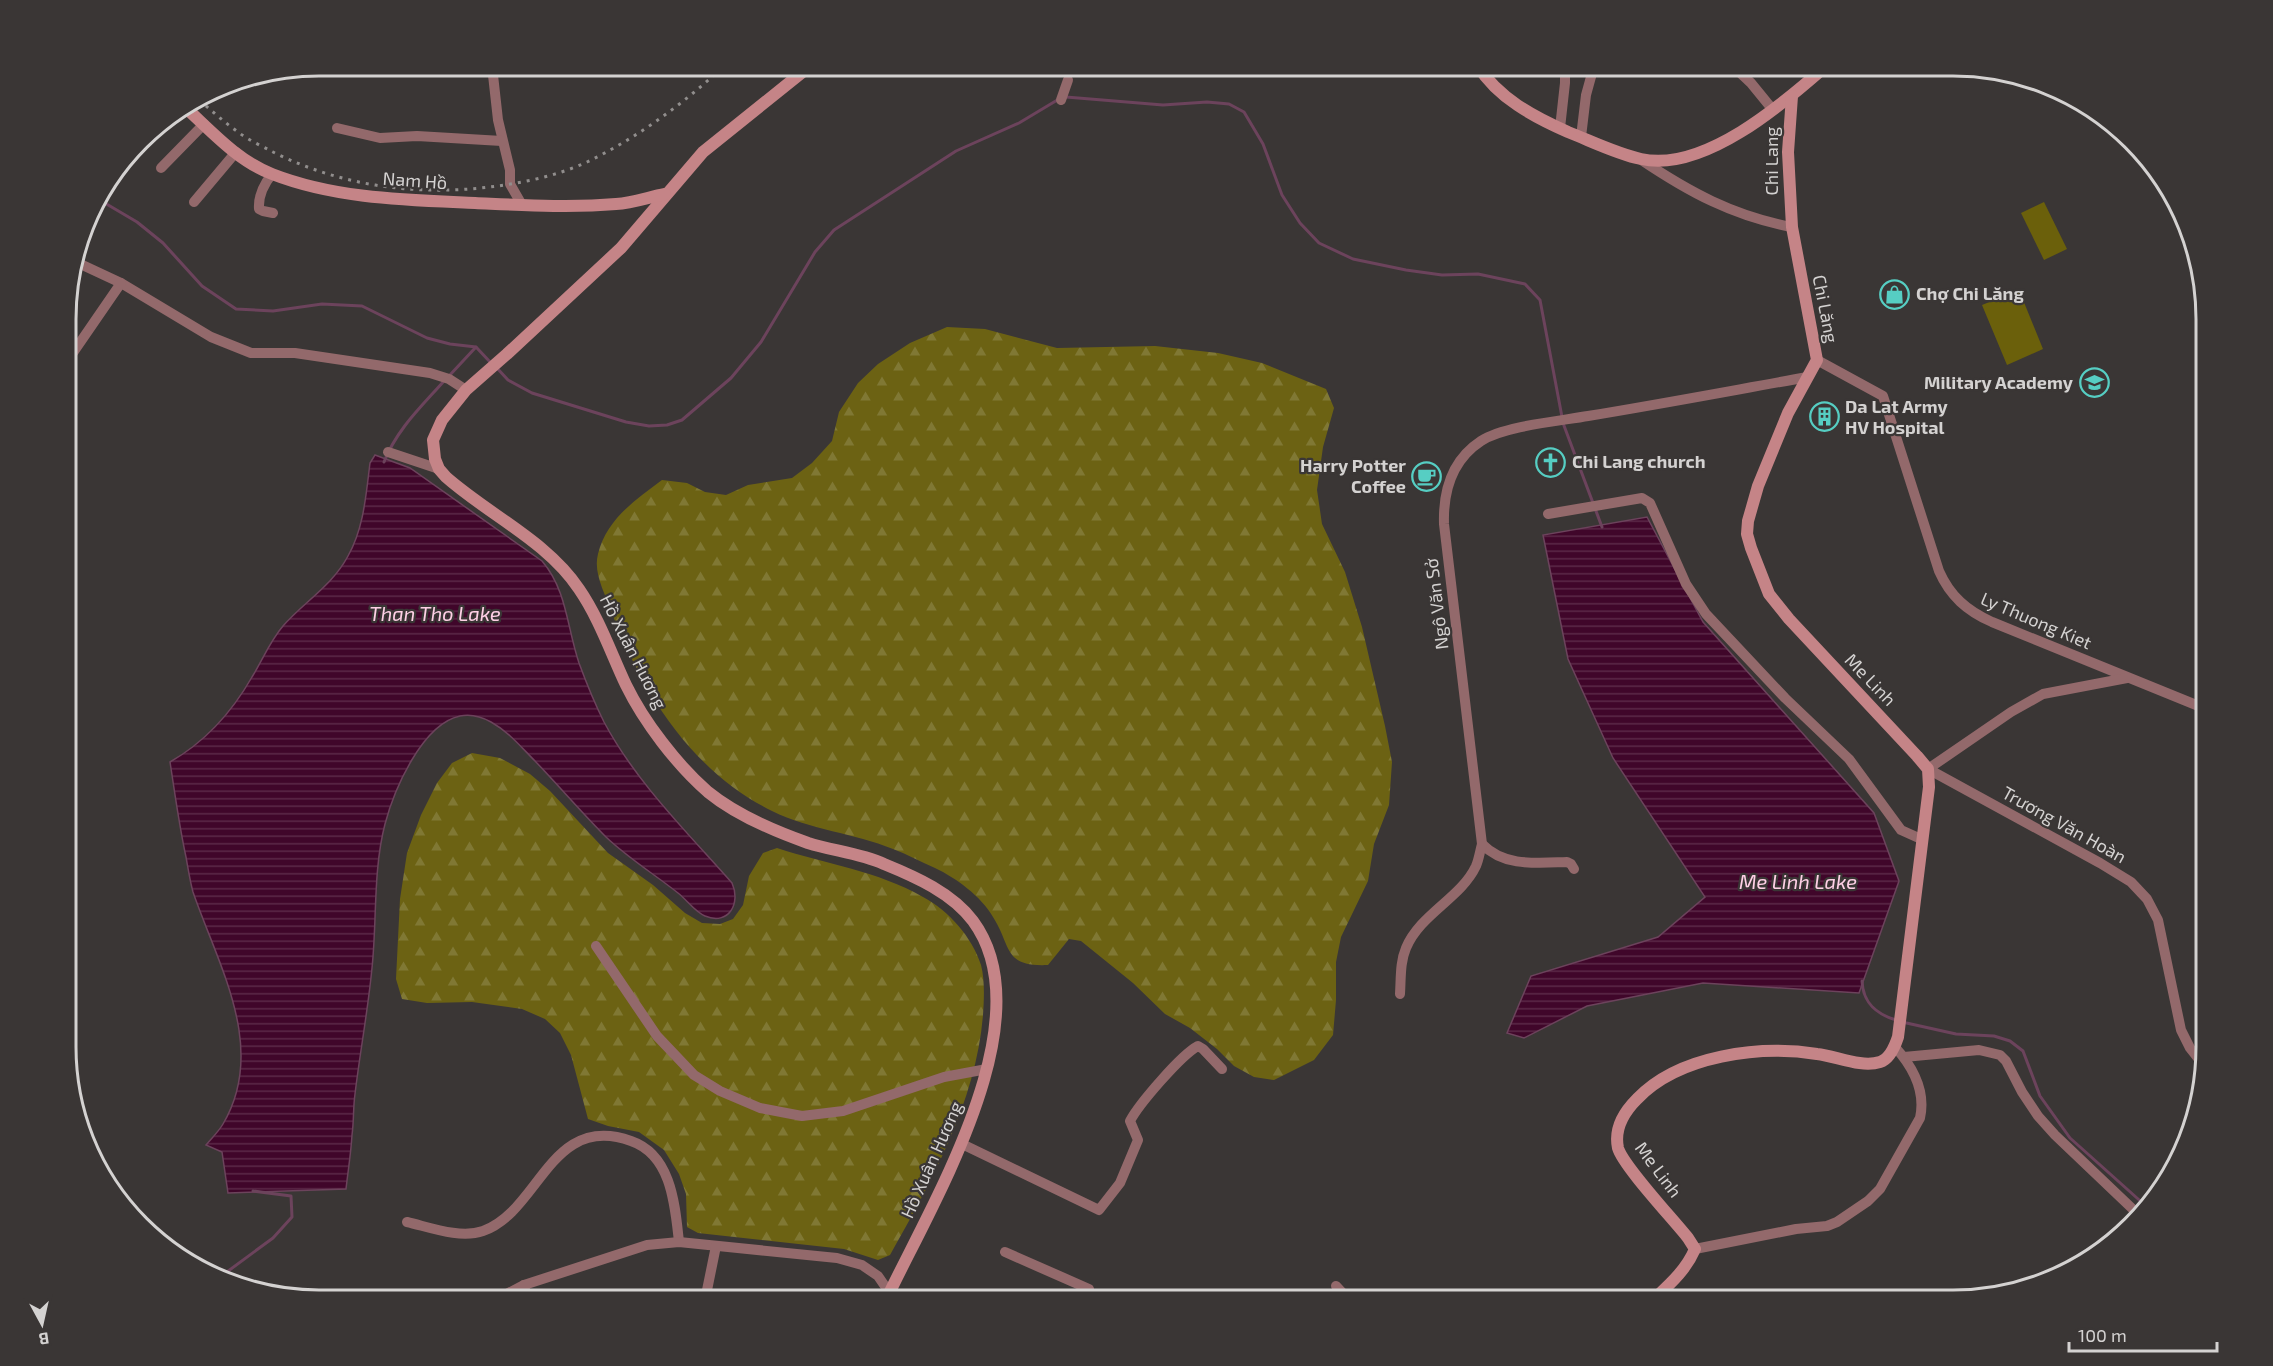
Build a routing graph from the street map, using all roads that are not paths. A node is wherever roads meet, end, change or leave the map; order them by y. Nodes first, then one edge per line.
1 (493, 76) edge
2 (798, 76) edge
3 (1484, 76) edge
4 (1565, 76) edge
5 (1591, 76) edge
6 (1744, 76) edge
7 (1815, 76) edge
8 (1068, 80) dead end
9 (1792, 96) junction
10 (1061, 100) dead end
11 (1773, 110) junction
12 (191, 113) edge
13 (204, 124) junction
14 (338, 128) dead end
15 (1560, 128) junction
16 (1581, 137) junction
17 (502, 141) junction
18 (236, 152) junction
19 (1640, 159) junction
20 (161, 168) dead end
21 (272, 174) junction
22 (665, 194) junction
23 (194, 202) dead end
24 (522, 205) junction
25 (273, 213) dead end
26 (1792, 227) junction
27 (83, 265) edge
28 (121, 283) junction
29 (76, 348) edge
30 (1817, 360) junction
31 (1808, 376) junction
32 (470, 386) junction
33 (1883, 396) joint
34 (388, 452) dead end
35 (439, 469) junction
36 (1548, 514) dead end
37 (2127, 678) junction
38 (2196, 705) edge
39 (1928, 769) junction
40 (1921, 839) junction
41 (1482, 844) junction
42 (1574, 869) dead end
43 (596, 946) dead end
44 (1400, 994) dead end
45 (1896, 1042) junction
46 (2196, 1056) edge
47 (1904, 1057) junction
48 (987, 1069) junction
49 (1222, 1069) dead end
50 (962, 1144) junction
51 (2133, 1210) edge
52 (406, 1222) dead end
53 (679, 1242) junction
54 (716, 1246) junction
55 (1695, 1249) junction
56 (1005, 1252) dead end
57 (524, 1286) junction
58 (1336, 1286) dead end
59 (516, 1290) edge
60 (525, 1290) edge
61 (707, 1290) edge
62 (885, 1290) edge
63 (891, 1290) edge
64 (1089, 1290) edge
65 (1340, 1290) edge
66 (1663, 1290) edge

1 - 17 street
2 - 22 main road
3 - 15 main road
4 - 15 street
5 - 16 street
6 - 11 street
7 - 9 main road
8 - 10 street
9 - 11 main road
9 - 26 main road, Chi Lang
11 - 19 main road
12 - 13 main road, Nam Hồ
13 - 18 main road, Nam Hồ
13 - 20 street
14 - 17 street
15 - 16 main road
16 - 19 main road
17 - 24 street
18 - 21 main road, Nam Hồ
18 - 23 street
19 - 26 street
21 - 24 main road, Nam Hồ
21 - 25 street
22 - 24 main road, Nam Hồ
22 - 32 main road
26 - 30 main road, Chi Lăng
27 - 28 street
28 - 29 street
28 - 32 street
30 - 31 main road, Me Linh
30 - 33 street, Chi Lăng
31 - 39 main road, Me Linh
31 - 41 street, Ngô Văn Sở
32 - 35 main road
33 - 37 street, Ly Thuong Kiet
34 - 35 street
35 - 48 main road, Hồ Xuân Hương
36 - 40 street
37 - 38 street, Ly Thuong Kiet
37 - 39 street
39 - 40 main road
39 - 46 street, Trương Văn Hoàn
40 - 45 main road
41 - 42 street
41 - 44 street, Ngô Văn Sở
43 - 48 street
45 - 47 street
45 - 55 main road, Me Linh
47 - 51 street
47 - 55 street
48 - 50 main road, Hồ Xuân Hương
49 - 50 street
50 - 63 main road, Hồ Xuân Hương
52 - 53 street
53 - 54 street
53 - 57 street
54 - 61 street
54 - 62 street
55 - 66 main road
56 - 64 street
57 - 59 street
57 - 60 street
58 - 65 street

